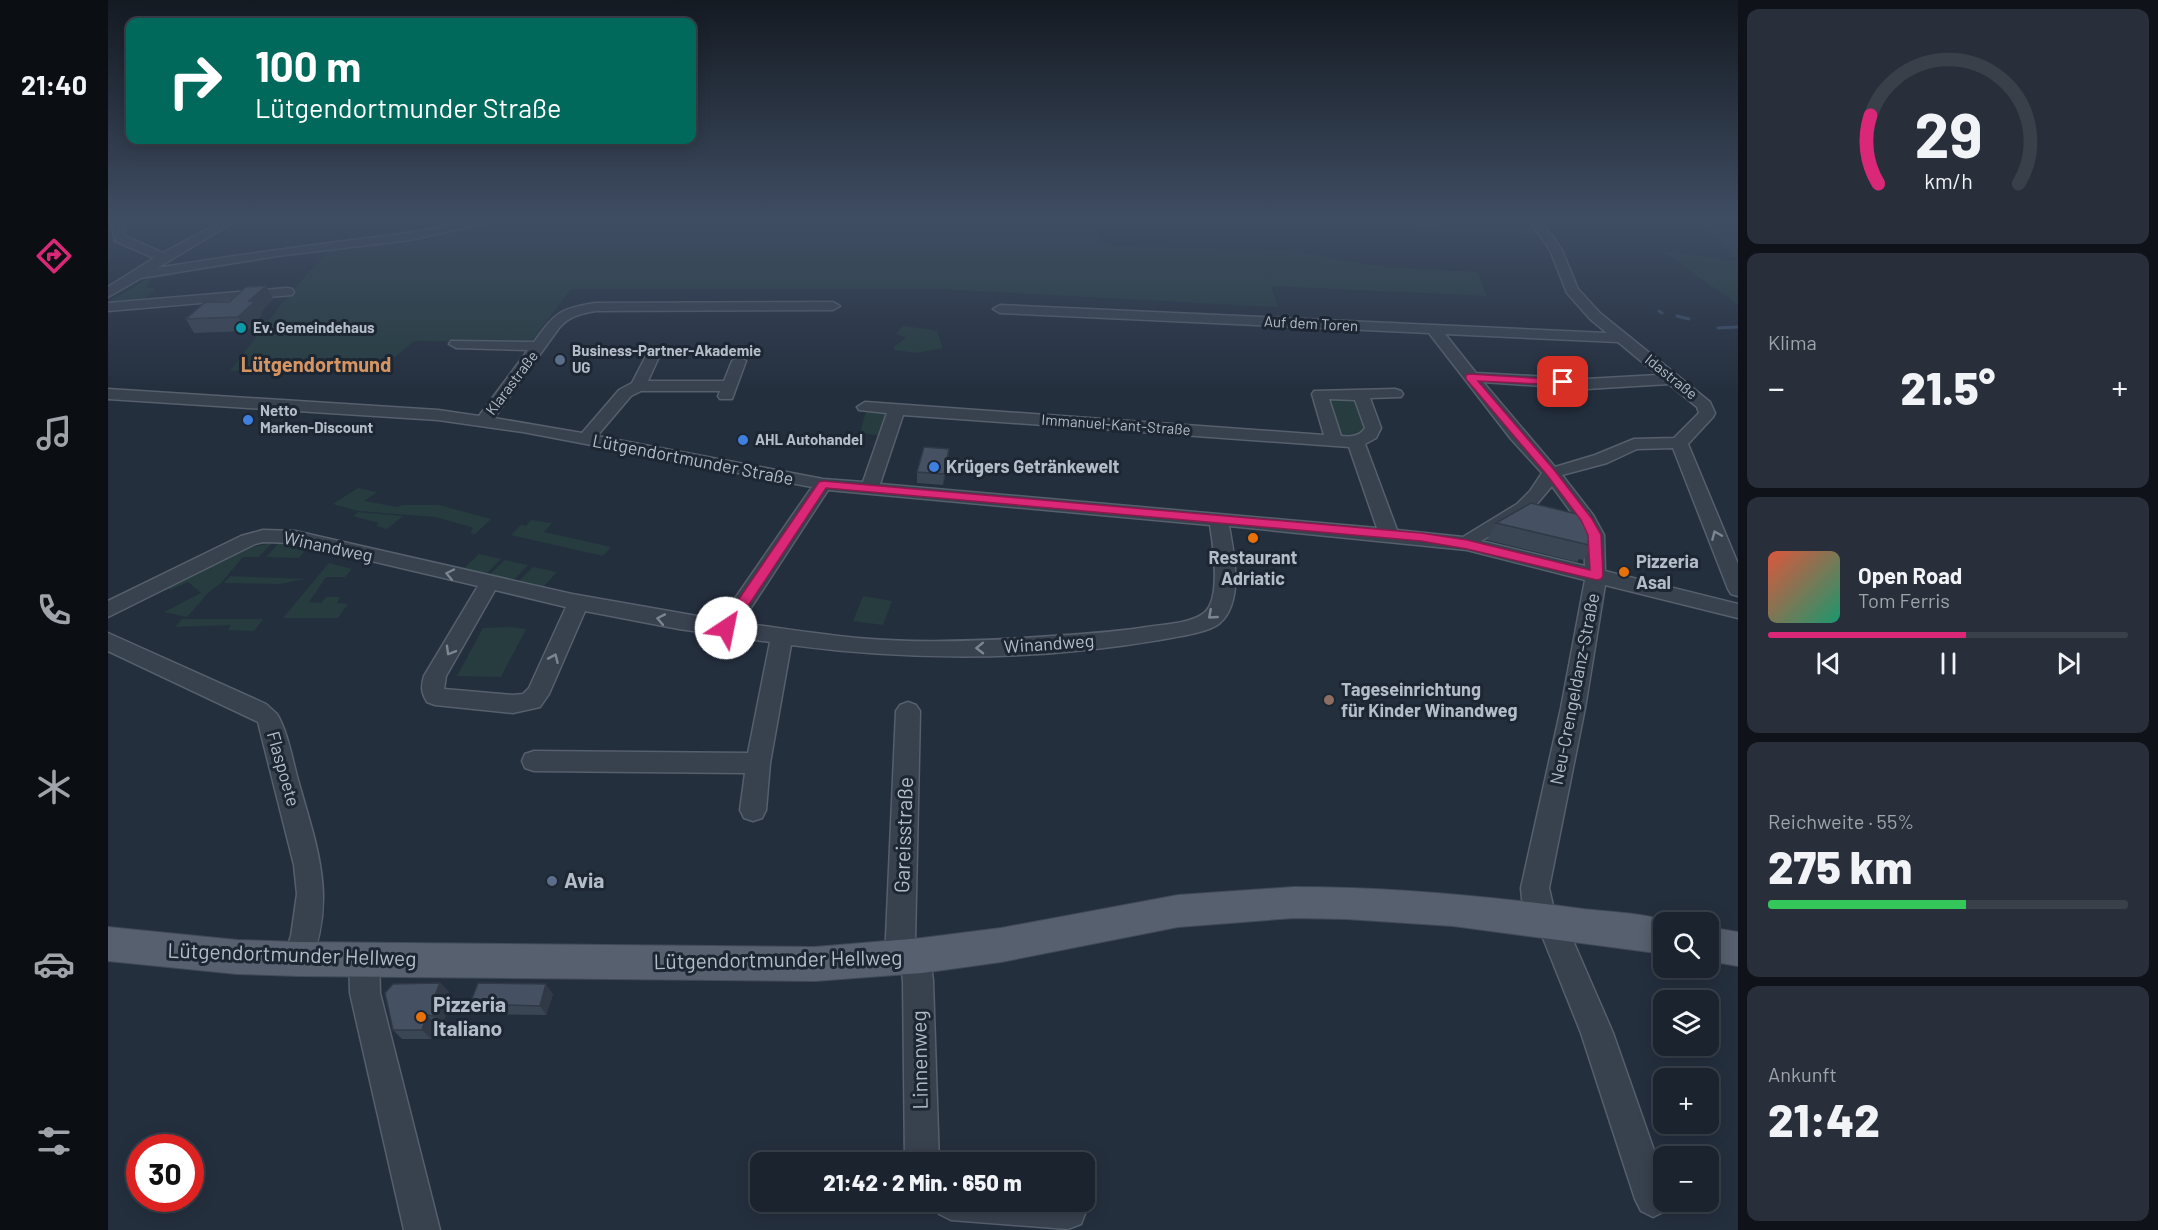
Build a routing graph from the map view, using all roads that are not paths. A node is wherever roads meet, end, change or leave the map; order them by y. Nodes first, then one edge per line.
1 (136, 276) edge
2 (1567, 276) edge
3 (287, 292) dead end
4 (108, 293) edge
5 (833, 306) dead end
6 (108, 307) edge
7 (1000, 309) dead end
8 (1434, 330) junction
9 (1622, 338) junction
10 (456, 344) dead end
11 (540, 346) junction
12 (651, 359) dead end
13 (739, 361) dead end
14 (1470, 377) junction
15 (1674, 379) junction
16 (638, 386) junction
17 (108, 394) edge
18 (1395, 394) dead end
19 (1361, 395) junction
20 (866, 407) dead end
21 (897, 409) junction
22 (484, 420) junction
23 (586, 439) junction
24 (1334, 441) junction
25 (1356, 442) junction
26 (1680, 444) junction
27 (1551, 473) junction
28 (823, 484) junction
29 (870, 488) junction
30 (1536, 495) junction
31 (1572, 501) junction
32 (1219, 520) junction
33 (1389, 534) junction
34 (1467, 544) junction
35 (1597, 576) junction
36 (490, 582) junction
37 (1738, 590) edge
38 (579, 603) junction
39 (108, 610) edge
40 (1738, 612) edge
41 (726, 628) junction
42 (782, 634) junction
43 (108, 641) edge
44 (908, 711) dead end
45 (534, 761) dead end
46 (758, 763) junction
47 (753, 810) dead end
48 (1547, 922) junction
49 (1653, 936) edge
50 (108, 944) edge
51 (1719, 946) edge
52 (1738, 949) edge
53 (908, 958) junction
54 (298, 959) junction
55 (364, 959) junction
56 (922, 1152) edge
57 (1653, 1199) dead end
58 (422, 1230) edge

1 - 4 street
2 - 9 street, Idastraße
3 - 6 street
5 - 11 street, Klarastraße
7 - 8 street, Auf dem Toren
8 - 9 street, Auf dem Toren
8 - 14 street, Neu-Crengeldanz-Straße
9 - 15 street, Idastraße
10 - 11 street, Klarastraße
11 - 22 street, Klarastraße
12 - 16 street
13 - 16 street
14 - 15 street
14 - 27 street, Neu-Crengeldanz-Straße
15 - 26 street, Idastraße
16 - 23 street
17 - 22 street, Lütgendortmunder Straße
18 - 19 street
19 - 24 street
19 - 25 street
20 - 21 street, Immanuel-Kant-Straße
21 - 24 street, Immanuel-Kant-Straße
21 - 29 street
22 - 23 street, Lütgendortmunder Straße
23 - 28 street, Lütgendortmunder Straße
24 - 25 street, Immanuel-Kant-Straße
25 - 33 street
26 - 27 street
37 -> 26 street
27 - 30 street
27 - 31 street, Neu-Crengeldanz-Straße
28 - 29 street, Lütgendortmunder Straße
28 - 41 street
29 - 32 street, Lütgendortmunder Straße
30 - 31 street
30 - 34 street
31 - 35 street, Neu-Crengeldanz-Straße
32 - 33 street, Lütgendortmunder Straße
32 -> 42 street, Winandweg
33 - 34 street, Lütgendortmunder Straße
34 - 35 street, Lütgendortmunder Straße
35 - 40 street, Lütgendortmunder Straße
35 - 48 street, Neu-Crengeldanz-Straße
36 - 38 street, Winandweg
36 -> 38 street
36 -> 39 street, Winandweg
41 -> 38 street, Winandweg
41 - 42 street, Winandweg
42 - 46 street
43 - 54 street, Flaspoete
44 - 53 street, Gareisstraße
45 - 46 street
46 - 47 street
48 - 49 main road, Lütgendortmunder Hellweg
48 - 53 main road, Lütgendortmunder Hellweg
48 - 57 street
50 - 54 main road, Lütgendortmunder Hellweg
51 - 52 main road
53 - 55 main road, Lütgendortmunder Hellweg
53 - 56 street, Linnenweg
54 - 55 main road, Lütgendortmunder Hellweg
55 - 58 street

